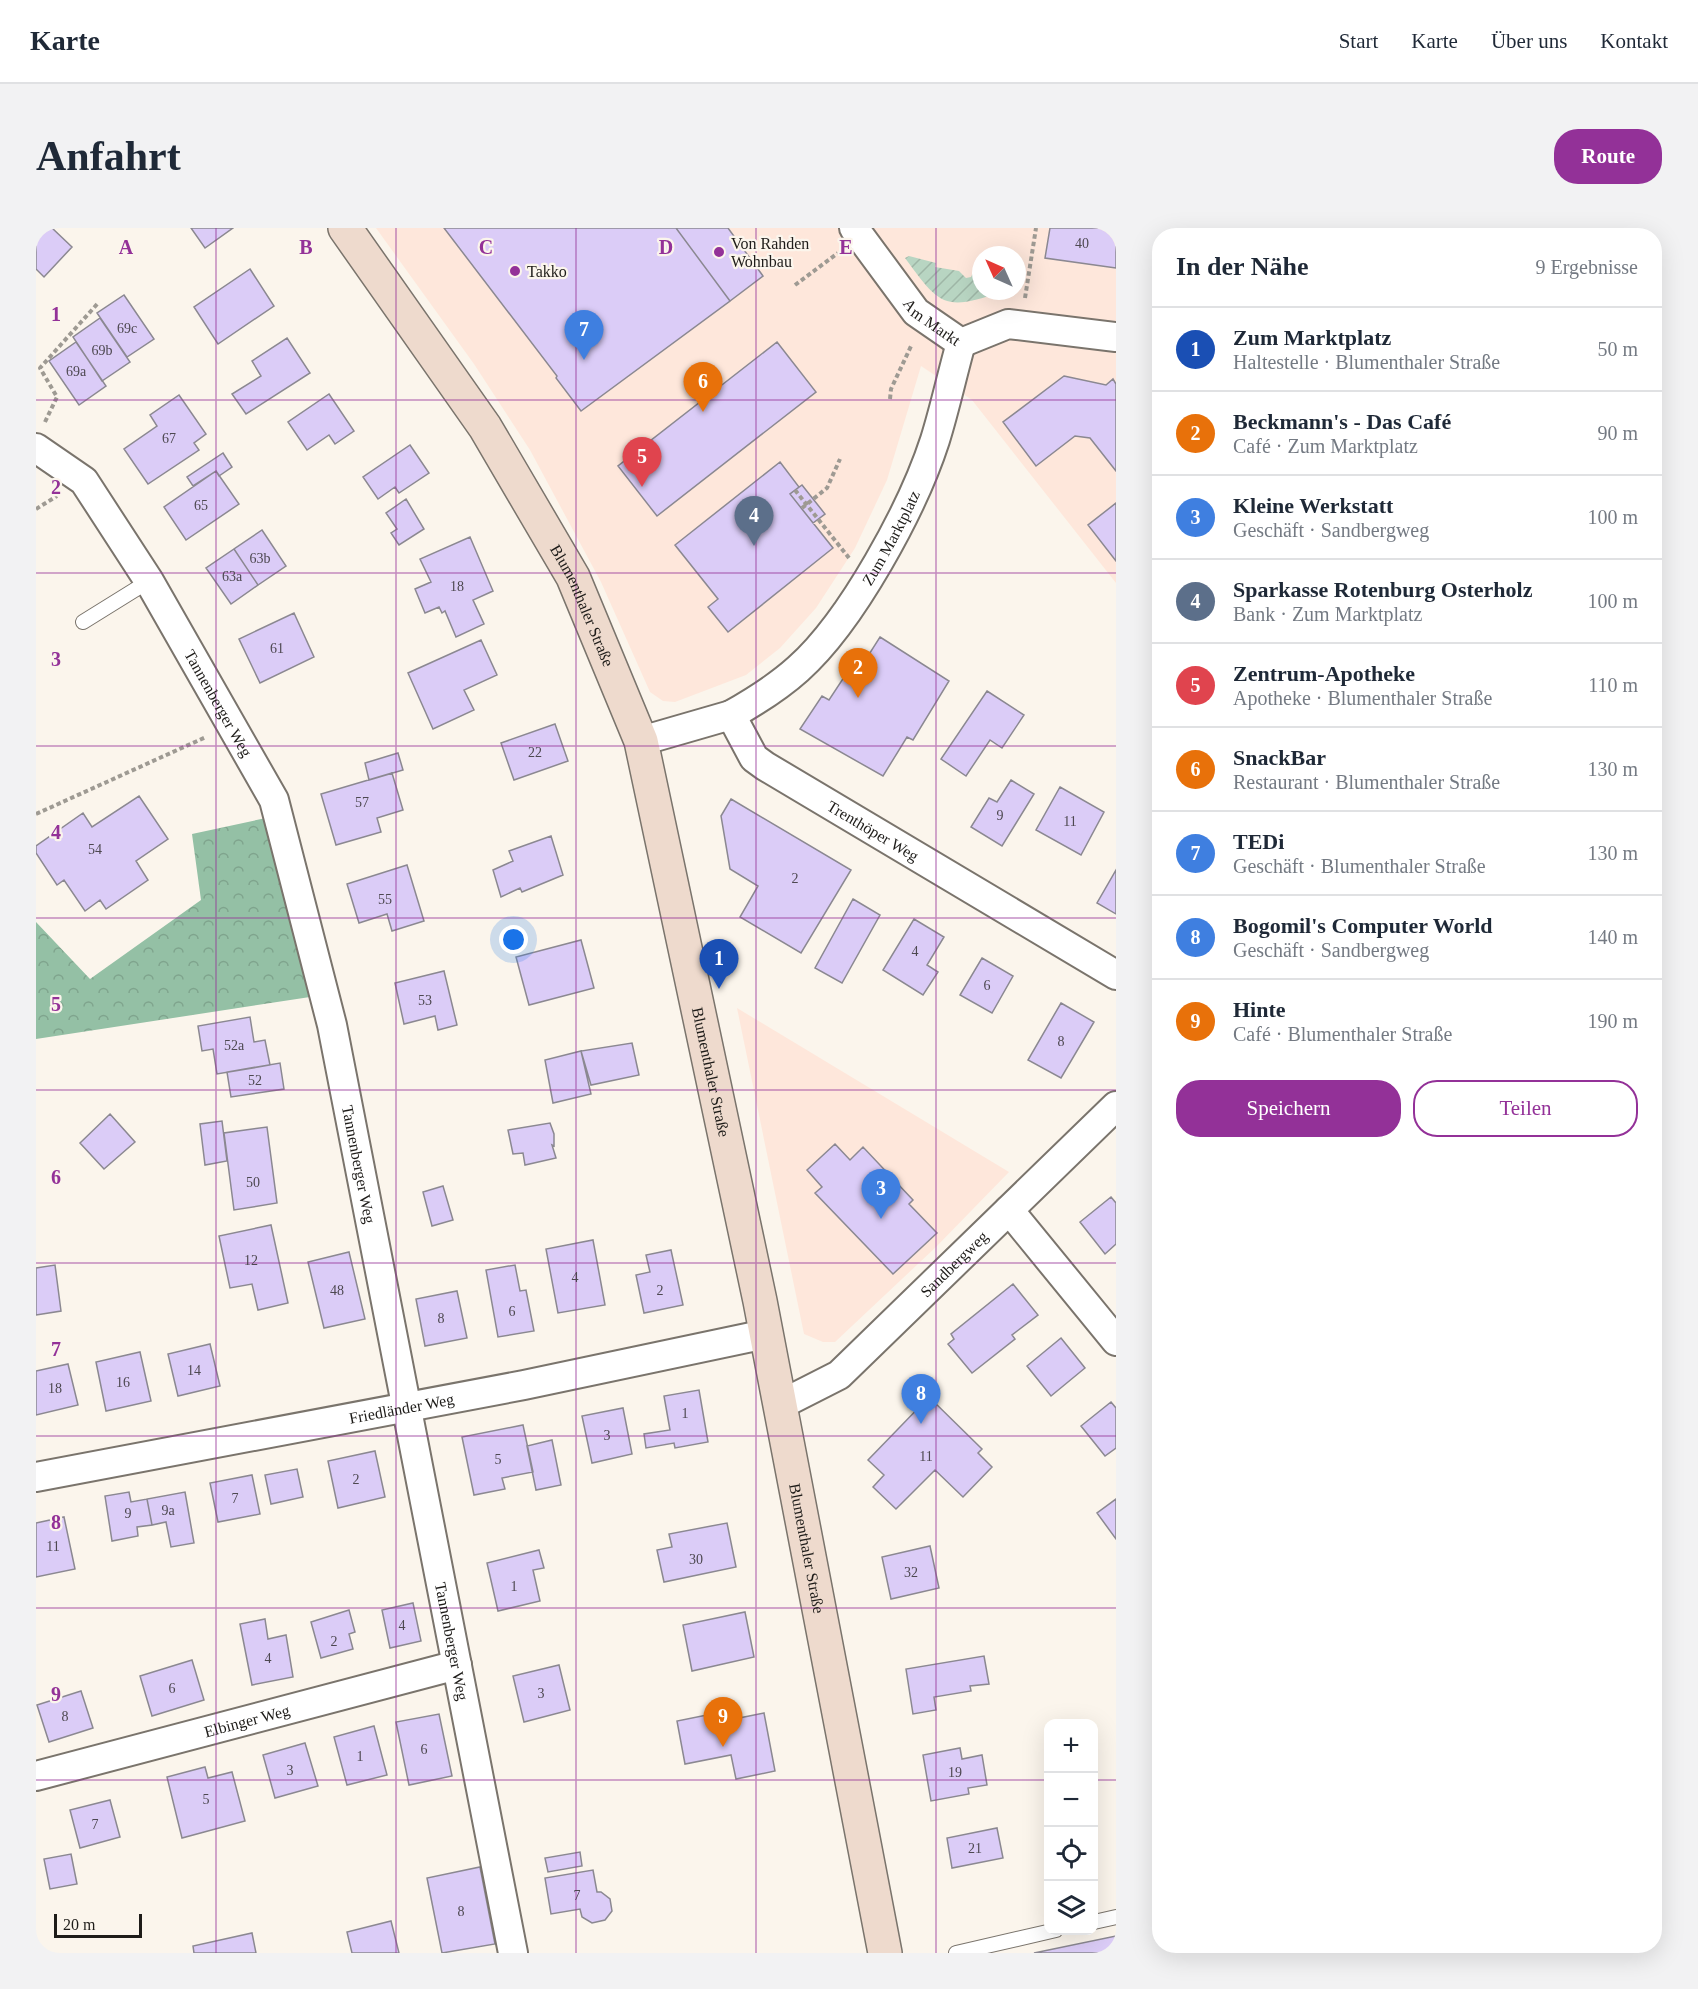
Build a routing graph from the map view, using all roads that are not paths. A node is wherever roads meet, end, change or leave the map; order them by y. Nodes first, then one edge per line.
1 (345, 228) edge
2 (857, 232) edge
3 (1116, 338) edge
4 (961, 343) junction
5 (39, 438) edge
6 (149, 581) junction
7 (82, 622) dead end
8 (730, 715) junction
9 (641, 741) junction
10 (1116, 975) edge
11 (1116, 1106) edge
12 (1009, 1210) junction
13 (766, 1334) junction
14 (1116, 1341) edge
15 (780, 1405) junction
16 (408, 1407) junction
17 (36, 1476) edge
18 (457, 1665) junction
19 (36, 1776) edge
20 (1116, 1917) edge
21 (1098, 1921) edge
22 (1044, 1933) edge
23 (513, 1953) edge
24 (885, 1953) edge
25 (956, 1953) edge

1 - 9 main road, Blumenthaler Straße
2 - 4 street, Am Markt
3 - 4 street, Am Markt
4 - 8 street, Zum Marktplatz
5 - 6 street, Tannenberger Weg
6 - 7 lane
6 - 16 street, Tannenberger Weg
8 - 9 street
8 - 10 street, Trenthöper Weg
9 - 13 main road, Blumenthaler Straße
11 - 12 street, Sandbergweg
12 - 14 street
12 - 15 street, Sandbergweg
13 - 15 main road, Blumenthaler Straße
13 - 16 street, Friedländer Weg
15 - 24 main road, Blumenthaler Straße
16 - 17 street, Friedländer Weg
16 - 18 street, Tannenberger Weg
18 - 19 street, Elbinger Weg
18 - 23 street, Tannenberger Weg
20 - 21 lane
22 - 25 lane

